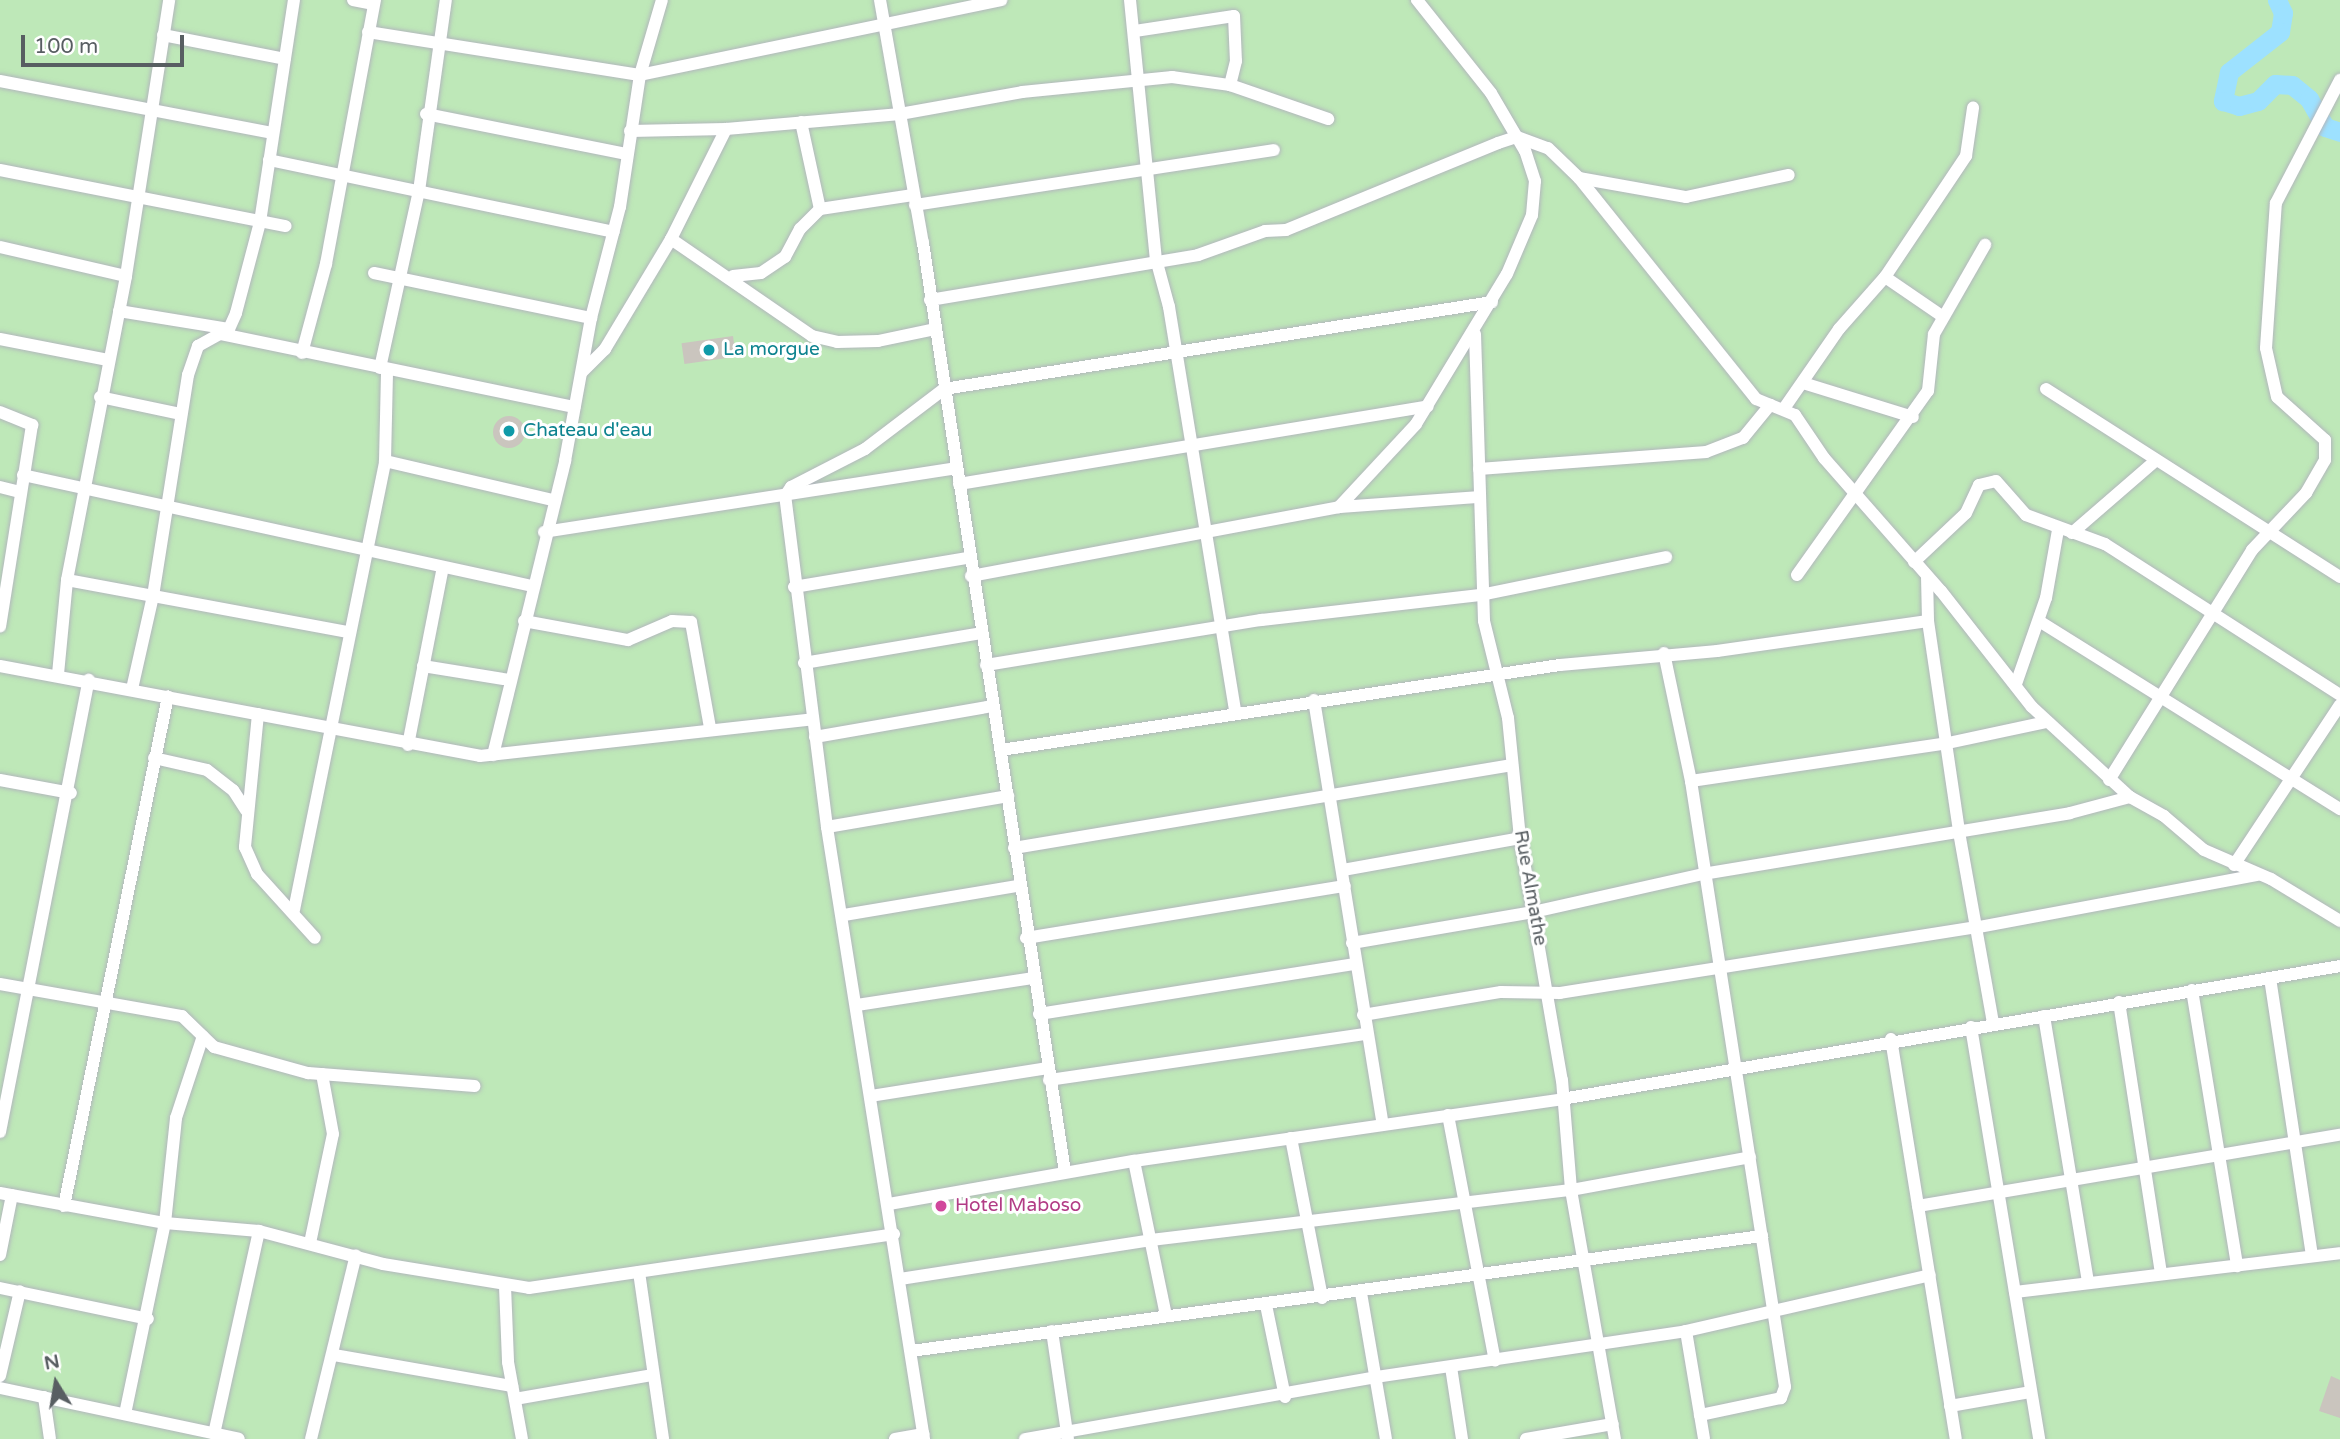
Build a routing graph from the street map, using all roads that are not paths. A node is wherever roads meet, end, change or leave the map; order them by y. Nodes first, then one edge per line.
1 (169, 0) edge
2 (294, 0) edge
3 (353, 0) edge
4 (446, 0) edge
5 (662, 0) edge
6 (880, 0) edge
7 (1001, 0) edge
8 (1130, 0) edge
9 (1417, 0) edge
10 (374, 2) edge
11 (884, 23) junction
12 (1135, 31) junction
13 (368, 33) junction
14 (163, 35) junction
15 (438, 46) junction
16 (285, 60) junction
17 (640, 75) junction
18 (1138, 79) junction
19 (2340, 80) edge
20 (0, 81) edge
21 (1230, 85) junction
22 (1973, 108) dead end
23 (150, 109) junction
24 (426, 114) junction
25 (900, 114) junction
26 (1328, 119) dead end
27 (801, 122) junction
28 (726, 129) junction
29 (630, 131) junction
30 (273, 133) junction
31 (1517, 137) junction
32 (1274, 150) dead end
33 (627, 154) junction
34 (270, 160) junction
35 (1146, 166) junction
36 (0, 170) edge
37 (344, 175) junction
38 (1789, 175) dead end
39 (1579, 178) junction
40 (419, 191) junction
41 (135, 199) junction
42 (914, 200) junction
43 (820, 209) junction
44 (260, 222) junction
45 (286, 226) dead end
46 (614, 232) junction
47 (671, 239) junction
48 (1985, 245) dead end
49 (0, 247) edge
50 (1156, 258) junction
51 (374, 273) dead end
52 (126, 276) junction
53 (733, 276) junction
54 (1885, 277) junction
55 (402, 278) junction
56 (930, 300) junction
57 (1492, 302) junction
58 (118, 311) junction
59 (1942, 316) junction
60 (591, 318) junction
61 (935, 329) junction
62 (225, 331) junction
63 (1475, 334) junction
64 (0, 339) edge
65 (1176, 351) junction
66 (302, 353) junction
67 (108, 360) junction
68 (383, 369) junction
69 (582, 372) junction
70 (1803, 383) junction
71 (944, 389) junction
72 (2046, 389) dead end
73 (100, 397) junction
74 (1770, 405) junction
75 (1428, 406) junction
76 (575, 407) junction
77 (1785, 407) junction
78 (0, 412) edge
79 (181, 414) junction
80 (1913, 417) junction
81 (1189, 445) junction
82 (385, 461) junction
83 (2155, 461) junction
84 (956, 468) junction
85 (1479, 469) junction
86 (23, 475) junction
87 (959, 484) junction
88 (0, 487) edge
89 (85, 491) junction
90 (20, 492) junction
91 (1856, 493) junction
92 (785, 496) junction
93 (1478, 497) junction
94 (553, 500) junction
95 (1339, 508) junction
96 (164, 509) junction
97 (2269, 527) junction
98 (2058, 530) junction
99 (544, 532) junction
100 (2072, 533) junction
101 (1204, 535) junction
102 (363, 551) junction
103 (1666, 557) dead end
104 (968, 558) junction
105 (1914, 562) junction
106 (5, 567) edge
107 (443, 567) junction
108 (1797, 575) dead end
109 (971, 576) junction
110 (1927, 576) junction
111 (2340, 577) edge
112 (67, 580) junction
113 (532, 586) junction
114 (794, 587) junction
115 (1481, 595) junction
116 (153, 596) junction
117 (2210, 616) junction
118 (524, 621) junction
119 (1928, 621) junction
120 (2039, 621) junction
121 (0, 626) edge
122 (1222, 627) junction
123 (348, 632) junction
124 (982, 633) junction
125 (1664, 653) junction
126 (804, 663) junction
127 (986, 664) junction
128 (0, 666) edge
129 (424, 666) junction
130 (58, 674) junction
131 (1500, 675) junction
132 (89, 680) junction
133 (509, 680) junction
134 (2016, 684) junction
135 (132, 689) junction
136 (2160, 695) junction
137 (2340, 695) edge
138 (168, 696) junction
139 (1314, 700) junction
140 (2340, 705) edge
141 (993, 706) junction
142 (1235, 712) junction
143 (258, 714) junction
144 (813, 719) junction
145 (2046, 722) junction
146 (327, 725) junction
147 (710, 728) junction
148 (815, 737) junction
149 (1948, 743) junction
150 (408, 745) junction
151 (1002, 750) junction
152 (493, 755) junction
153 (155, 758) junction
154 (1512, 765) junction
155 (2291, 778) junction
156 (0, 780) edge
157 (2109, 780) junction
158 (1691, 781) junction
159 (71, 793) junction
160 (1008, 796) junction
161 (1330, 797) junction
162 (2130, 797) junction
163 (2340, 809) edge
164 (246, 810) junction
165 (827, 827) junction
166 (1959, 832) junction
167 (1520, 838) junction
168 (1014, 848) junction
169 (2234, 865) junction
170 (1343, 870) junction
171 (1703, 874) junction
172 (2258, 874) junction
173 (1018, 886) junction
174 (1345, 886) junction
175 (294, 910) junction
176 (1533, 912) junction
177 (844, 915) junction
178 (2340, 921) edge
179 (1979, 927) junction
180 (1026, 937) junction
181 (315, 938) dead end
182 (1352, 943) junction
183 (1355, 964) junction
184 (1719, 966) junction
185 (2340, 969) edge
186 (1034, 978) junction
187 (2270, 978) junction
188 (0, 984) edge
189 (29, 990) junction
190 (2192, 990) junction
191 (1548, 992) junction
192 (2119, 1002) junction
193 (857, 1005) junction
194 (105, 1006) junction
195 (1039, 1014) junction
196 (1363, 1015) junction
197 (2044, 1016) junction
198 (1993, 1022) junction
199 (1971, 1027) junction
200 (1366, 1034) junction
201 (203, 1036) junction
202 (1891, 1040) junction
203 (1737, 1066) junction
204 (322, 1074) junction
205 (1048, 1074) junction
206 (474, 1086) dead end
207 (871, 1096) junction
208 (3, 1099) edge
209 (1562, 1099) junction
210 (1448, 1115) junction
211 (1383, 1124) junction
212 (0, 1132) edge
213 (2340, 1135) edge
214 (1291, 1138) junction
215 (2295, 1143) junction
216 (2219, 1155) junction
217 (1750, 1157) junction
218 (1134, 1161) junction
219 (2144, 1167) junction
220 (1065, 1172) junction
221 (2072, 1180) junction
222 (1571, 1190) junction
223 (1998, 1192) junction
224 (6, 1194) edge
225 (1464, 1203) junction
226 (889, 1204) junction
227 (64, 1206) junction
228 (1918, 1206) junction
229 (1310, 1222) junction
230 (165, 1223) junction
231 (259, 1231) junction
232 (894, 1234) junction
233 (1762, 1236) junction
234 (1150, 1240) junction
235 (310, 1242) junction
236 (2340, 1253) edge
237 (0, 1255) edge
238 (356, 1255) junction
239 (2312, 1256) junction
240 (1587, 1264) junction
241 (2237, 1265) junction
242 (639, 1272) junction
243 (2161, 1273) junction
244 (1930, 1275) junction
245 (1481, 1278) junction
246 (900, 1279) junction
247 (2088, 1281) junction
248 (505, 1286) junction
249 (0, 1288) edge
250 (20, 1291) junction
251 (2015, 1292) junction
252 (1361, 1293) junction
253 (1322, 1298) junction
254 (1266, 1305) junction
255 (1774, 1314) junction
256 (1166, 1316) junction
257 (149, 1319) junction
258 (1052, 1331) junction
259 (1686, 1331) junction
260 (1600, 1346) junction
261 (911, 1351) junction
262 (334, 1355) junction
263 (1495, 1361) junction
264 (1451, 1367) junction
265 (653, 1375) junction
266 (0, 1376) edge
267 (1376, 1377) junction
268 (0, 1388) edge
269 (2031, 1392) junction
270 (513, 1393) junction
271 (1284, 1396) junction
272 (44, 1398) junction
273 (1950, 1406) junction
274 (125, 1415) junction
275 (1700, 1415) junction
276 (1613, 1424) junction
277 (214, 1434) junction
278 (1067, 1435) edge
279 (924, 1437) edge
280 (50, 1439) edge
281 (239, 1439) edge
282 (311, 1439) edge
283 (522, 1439) edge
284 (663, 1439) edge
285 (895, 1439) edge
286 (1026, 1439) edge
287 (1386, 1439) edge
288 (1462, 1439) edge
289 (1526, 1439) edge
290 (1615, 1439) edge
291 (1704, 1439) edge
292 (1956, 1439) edge
293 (2039, 1439) edge

1 - 14 street
2 - 16 street
3 - 10 street
4 - 15 street
5 - 17 street
6 - 11 street
7 - 11 street
8 - 12 street
9 - 31 street
10 - 13 street
11 - 17 street
11 - 25 street
12 - 18 street
12 - 21 street
13 - 15 street
13 - 37 street
14 - 16 street
14 - 23 street
15 - 17 street
15 - 24 street
16 - 30 street
17 - 29 street
18 - 21 street
18 - 25 street
18 - 35 street
19 - 97 street
20 - 23 street
21 - 26 street
22 - 54 street
23 - 30 street
23 - 41 street
24 - 33 street
24 - 40 street
25 - 27 street
25 - 42 street
27 - 28 street
27 - 43 street
28 - 29 street
28 - 47 street
29 - 33 street
30 - 34 street
31 - 39 street
31 - 50 street
31 - 57 street
32 - 35 street
33 - 46 street
34 - 37 street
34 - 44 street
35 - 42 street
35 - 50 street
36 - 41 street
37 - 40 street
37 - 66 street
38 - 39 street
39 - 74 street
40 - 46 street
40 - 55 street
41 - 44 street
41 - 52 street
42 - 43 street
42 - 56 street
43 - 53 street
44 - 45 street
44 - 62 street
46 - 60 street
47 - 53 street
47 - 69 street
48 - 59 street
49 - 52 street
50 - 56 street
50 - 65 street
51 - 55 street
52 - 58 street
53 - 61 street
54 - 59 street
54 - 70 street
55 - 60 street
55 - 68 street
56 - 61 street
57 - 63 street
57 - 65 street
58 - 62 street
58 - 67 street
59 - 80 street
60 - 69 street
61 - 71 street
62 - 66 street
62 - 79 street
63 - 75 street
63 - 85 street, Rue Almathe
64 - 67 street
65 - 71 street
65 - 81 street
66 - 68 street
67 - 73 street
68 - 76 street
68 - 82 street
69 - 76 street
70 - 77 street
70 - 80 street
71 - 84 street
71 - 92 street
72 - 83 street
73 - 79 street
73 - 89 street
74 - 77 street
74 - 85 street
75 - 81 street
75 - 95 street
76 - 94 street
77 - 91 street
78 - 86 street
79 - 96 street
80 - 91 street
81 - 87 street
81 - 101 street
82 - 94 street
82 - 102 street
83 - 97 street
83 - 100 street
84 - 87 street
84 - 92 street
85 - 93 street, Rue Almathe
86 - 89 street
86 - 90 street
87 - 104 street
88 - 90 street
89 - 96 street
89 - 112 street
90 - 106 street
91 - 105 street
91 - 108 street
92 - 99 street
92 - 114 street
93 - 95 street
93 - 115 street, Rue Almathe
94 - 99 street
95 - 101 street
96 - 102 street
96 - 116 street
97 - 111 street
97 - 117 street
98 - 100 street
98 - 105 street
98 - 120 street
99 - 113 street
100 - 117 street
101 - 109 street
101 - 122 street
102 - 107 street
102 - 123 street
103 - 115 street
104 - 109 street
104 - 114 street
105 - 110 street
106 - 121 street
107 - 113 street
107 - 129 street
109 - 124 street
110 - 119 street
110 - 134 street
112 - 116 street
112 - 130 street
113 - 118 street
114 - 126 street
115 - 122 street
115 - 131 street, Rue Almathe
116 - 123 street
116 - 135 street
117 - 136 street
117 - 137 street
118 - 133 street
118 - 147 street
119 - 125 street
119 - 149 street
120 - 134 street
120 - 136 street
122 - 127 street
122 - 142 street
123 - 146 street
124 - 126 street
124 - 127 street
125 - 131 street
125 - 158 street
126 - 144 street
127 - 141 street
128 - 130 street
129 - 133 street
129 - 150 street
130 - 132 street
131 - 139 street
131 - 154 street, Rue Almathe
132 - 135 street
132 - 159 street
133 - 152 street
134 - 145 street
135 - 138 street
136 - 155 street
136 - 157 street
138 - 143 street
138 - 153 street
139 - 142 street
139 - 161 street
140 - 155 street
141 - 148 street
141 - 151 street
142 - 151 street
143 - 146 street
143 - 164 street
144 - 147 street
144 - 148 street
145 - 149 street
145 - 157 street
146 - 150 street
146 - 175 street
147 - 152 street
148 - 165 street
149 - 158 street
149 - 166 street
150 - 152 street
151 - 160 street
153 - 164 street
153 - 194 street
154 - 161 street
154 - 167 street, Rue Almathe
155 - 163 street
155 - 169 street
156 - 159 street
157 - 162 street
158 - 171 street
159 - 189 street
160 - 165 street
160 - 168 street
161 - 168 street
161 - 170 street
162 - 166 street
162 - 169 street
164 - 175 street
165 - 177 street
166 - 171 street
166 - 179 street
167 - 170 street
167 - 176 street, Rue Almathe
168 - 173 street
169 - 172 street
170 - 174 street
171 - 176 street
171 - 184 street
172 - 178 street
172 - 179 street
173 - 177 street
173 - 180 street
174 - 180 street
174 - 182 street
175 - 181 street
176 - 182 street
176 - 191 street, Rue Almathe
177 - 193 street
179 - 184 street
179 - 198 street
180 - 186 street
182 - 183 street
183 - 195 street
183 - 196 street
184 - 191 street
184 - 203 street
185 - 187 street
186 - 193 street
186 - 195 street
187 - 190 street
187 - 215 street
188 - 189 street
189 - 194 street
189 - 208 street
190 - 192 street
190 - 216 street
191 - 196 street
191 - 209 street, Rue Almathe
192 - 197 street
192 - 219 street
193 - 207 street
194 - 201 street
194 - 227 street
195 - 205 street
196 - 200 street
197 - 198 street
197 - 221 street
198 - 199 street
199 - 202 street
199 - 223 street
200 - 205 street
200 - 211 street
201 - 204 street
201 - 230 street
202 - 203 street
202 - 228 street
203 - 209 street
203 - 217 street
204 - 206 street
204 - 235 street
205 - 207 street
205 - 220 street
207 - 226 street
208 - 212 street
209 - 210 street
209 - 222 street, Rue Almathe
210 - 211 street
210 - 225 street
211 - 214 street
213 - 215 street
214 - 218 street
214 - 229 street
215 - 216 street
215 - 239 street
216 - 219 street
216 - 241 street
217 - 222 street
217 - 233 street
218 - 220 street
218 - 234 street
219 - 221 street
219 - 243 street
220 - 226 street
221 - 223 street
221 - 247 street
222 - 225 street
222 - 240 street, Rue Almathe
223 - 228 street
223 - 251 street
224 - 227 street
224 - 237 street
225 - 229 street
225 - 245 street
226 - 232 street
227 - 230 street
228 - 244 street
229 - 234 street
229 - 253 street
230 - 231 street
230 - 257 street
231 - 235 street
231 - 277 street
232 - 242 street
232 - 246 street
233 - 240 street
233 - 255 street
234 - 246 street
234 - 256 street
235 - 238 street
236 - 239 street
238 - 248 street
238 - 262 street
239 - 241 street
240 - 245 street
240 - 260 street, Rue Almathe
241 - 243 street
242 - 248 street
242 - 265 street
243 - 247 street
244 - 255 street
244 - 273 street
245 - 252 street
245 - 263 street
246 - 261 street
247 - 251 street
248 - 270 street
249 - 250 street
250 - 257 street
250 - 266 street
251 - 269 street
252 - 253 street
252 - 267 street
253 - 254 street
254 - 256 street
254 - 271 street
255 - 259 street
255 - 275 street
256 - 258 street
257 - 274 street
258 - 261 street
258 - 278 street
259 - 260 street
259 - 275 street
260 - 263 street
260 - 276 street, Rue Almathe
261 - 279 street
262 - 270 street
262 - 282 street
263 - 264 street
264 - 267 street
264 - 288 street
265 - 270 street
265 - 284 street
267 - 271 street
267 - 287 street
268 - 272 street
269 - 273 street
269 - 293 street
270 - 283 street
271 - 278 street
272 - 274 street
272 - 280 street
273 - 292 street
274 - 277 street
275 - 291 street
276 - 289 street
276 - 290 street, Rue Almathe
277 - 281 street
278 - 286 street
279 - 285 street

